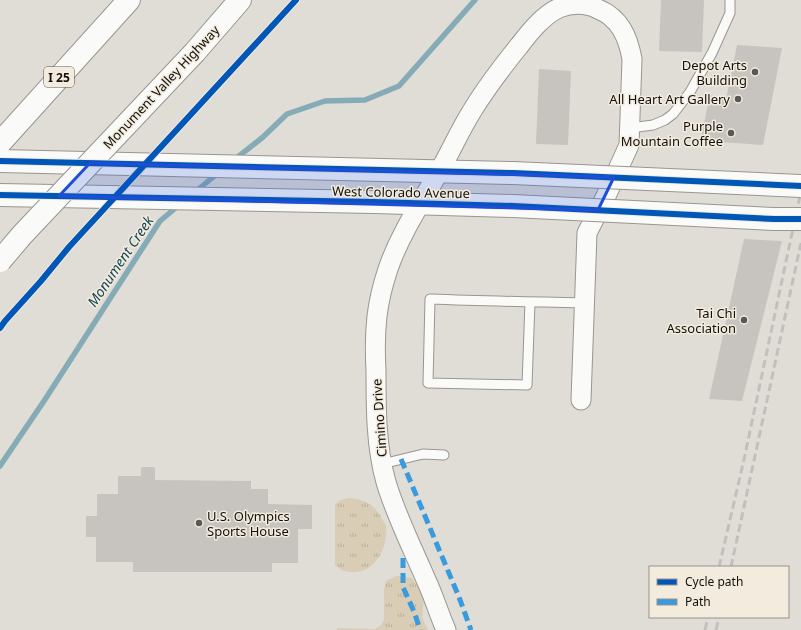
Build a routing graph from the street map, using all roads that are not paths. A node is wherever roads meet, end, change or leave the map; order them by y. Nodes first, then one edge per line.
1 (240, 0) edge
2 (730, 0) edge
3 (124, 6) edge
4 (630, 128) junction
5 (0, 143) edge
6 (0, 161) edge
7 (439, 171) junction
8 (801, 186) edge
9 (0, 195) edge
10 (420, 203) junction
11 (801, 219) edge
12 (0, 260) edge
13 (530, 302) junction
14 (585, 304) junction
15 (580, 400) dead end
16 (444, 455) dead end
17 (382, 464) junction
18 (446, 630) edge

1 - 12 main road, Monument Valley Highway, bridge
2 - 4 lane
3 - 5 main road, I 25
4 - 7 street, Cimino Drive
4 - 14 street
6 - 7 main road, West Colorado Avenue
7 - 8 main road, West Colorado Avenue, bridge
7 - 10 street, Cimino Drive
9 - 10 main road, West Colorado Avenue
10 - 11 main road, West Colorado Avenue, bridge
10 - 17 street, Cimino Drive
13 - 13 lane
13 - 14 lane
14 - 15 street
16 - 17 lane
17 - 18 street, Cimino Drive

